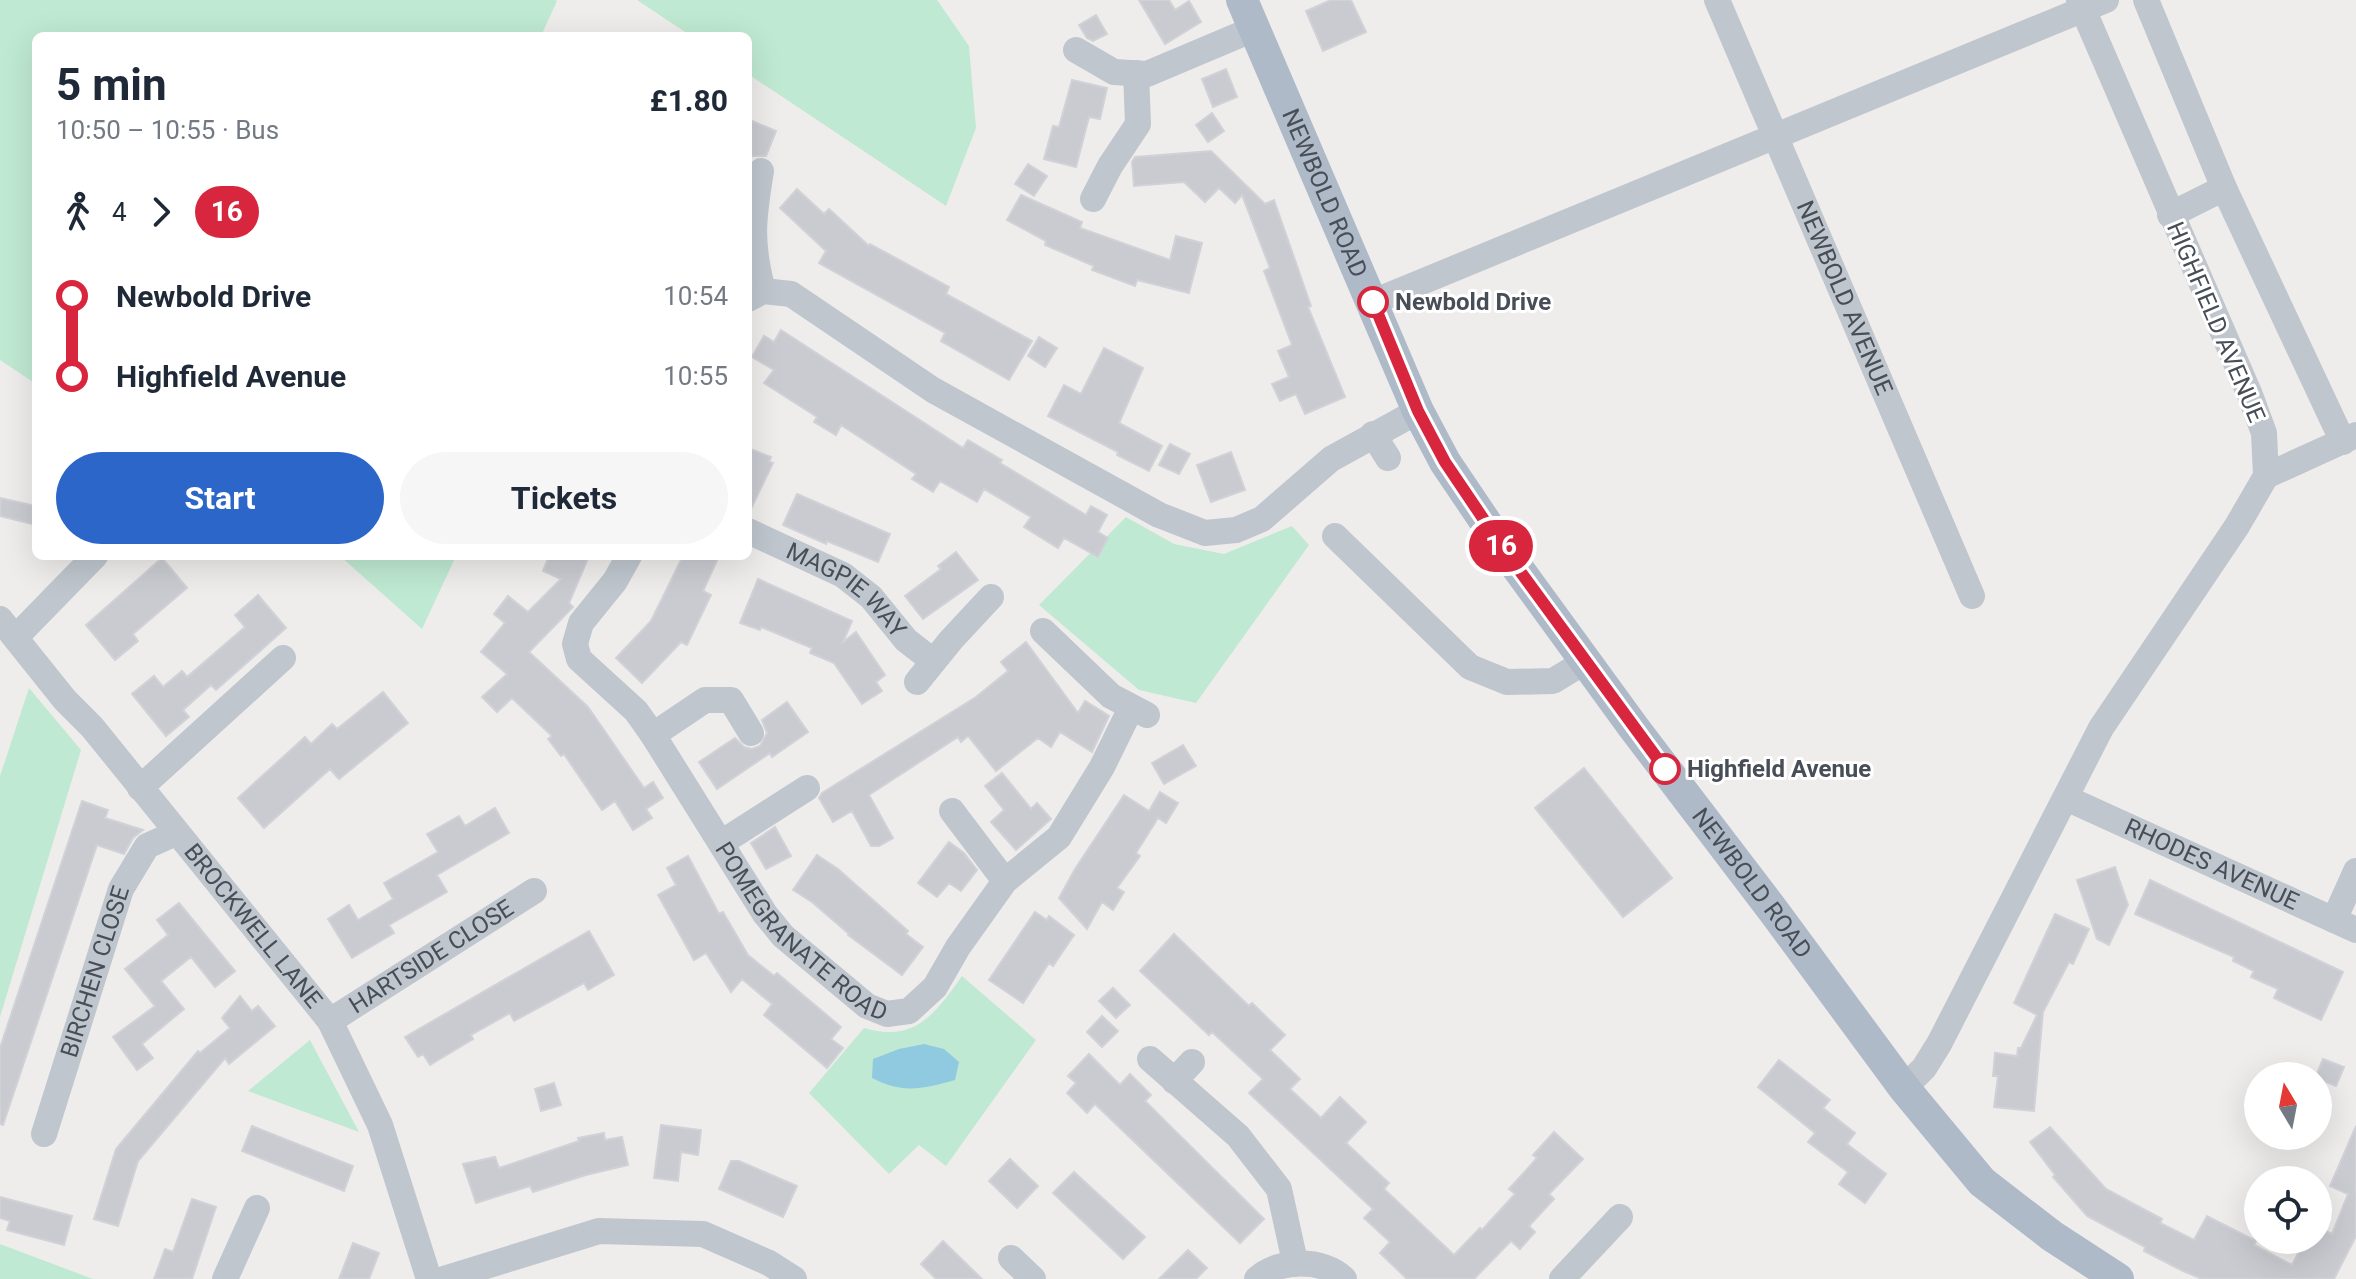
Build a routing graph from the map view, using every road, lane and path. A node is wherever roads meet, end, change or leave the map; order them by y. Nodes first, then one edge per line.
1 (1717, 0) edge
2 (2146, 0) edge
3 (2089, 3) edge
4 (1249, 14) edge
5 (1076, 50) dead end
6 (1136, 73) junction
7 (1773, 136) junction
8 (761, 171) dead end
9 (2224, 188) junction
10 (1093, 199) dead end
11 (2170, 215) junction
12 (756, 295) edge
13 (1373, 302) junction
14 (1418, 411) junction
15 (1373, 434) junction
16 (2350, 438) edge
17 (1388, 458) dead end
18 (2266, 476) junction
19 (752, 533) edge
20 (1335, 536) dead end
21 (90, 560) edge
22 (627, 560) edge
23 (1972, 596) dead end
24 (991, 597) dead end
25 (8, 628) edge
26 (1043, 631) dead end
27 (283, 658) dead end
28 (933, 661) junction
29 (1586, 661) junction
30 (917, 682) dead end
31 (751, 733) dead end
32 (653, 735) junction
33 (140, 788) junction
34 (807, 788) dead end
35 (2066, 798) junction
36 (952, 811) dead end
37 (176, 833) junction
38 (721, 843) junction
39 (2356, 871) edge
40 (1005, 881) junction
41 (534, 891) dead end
42 (2345, 925) edge
43 (330, 1021) junction
44 (1150, 1059) dead end
45 (1192, 1062) dead end
46 (1174, 1081) junction
47 (1904, 1088) junction
48 (44, 1134) dead end
49 (257, 1208) dead end
50 (1620, 1217) dead end
51 (1011, 1258) dead end
52 (1295, 1262) junction
53 (791, 1278) edge
54 (225, 1279) edge
55 (429, 1279) edge
56 (444, 1279) edge
57 (1033, 1279) edge
58 (1257, 1279) edge
59 (1344, 1279) edge
60 (1562, 1279) edge
61 (2118, 1279) edge

1 - 7 street, NEWBOLD AVENUE
2 - 9 street
3 - 7 street
3 - 11 street, HIGHFIELD AVENUE
4 - 6 street
4 - 13 main road, NEWBOLD ROAD
5 - 6 street
6 - 10 street
7 - 13 street
7 - 23 street, NEWBOLD AVENUE
8 - 12 street
9 - 11 street
9 - 16 street
11 - 18 street, HIGHFIELD AVENUE
12 - 15 street
13 - 14 main road, NEWBOLD ROAD
14 - 15 street
14 - 29 main road, NEWBOLD ROAD
15 - 17 street
16 - 18 street
18 - 35 street
19 - 28 street, MAGPIE WAY
20 - 29 street
21 - 25 street
22 - 32 street, POMEGRANATE ROAD
24 - 28 street
25 - 33 street, BROCKWELL LANE
26 - 40 street, POMEGRANATE ROAD
27 - 33 street
28 - 30 street
29 - 47 main road, NEWBOLD ROAD
31 - 32 street
32 - 38 street, POMEGRANATE ROAD
33 - 37 street, BROCKWELL LANE
34 - 38 street
35 - 42 street, RHODES AVENUE
35 - 47 street
36 - 40 street
37 - 43 street, BROCKWELL LANE
37 - 48 street, BIRCHEN CLOSE
38 - 40 street, POMEGRANATE ROAD
39 - 42 street
41 - 43 street, HARTSIDE CLOSE
43 - 55 street, BROCKWELL LANE
44 - 46 street
45 - 46 street
46 - 52 street
47 - 61 main road, NEWBOLD ROAD
49 - 54 street
50 - 60 street
51 - 57 street
52 - 58 street
52 - 59 street
53 - 56 street

